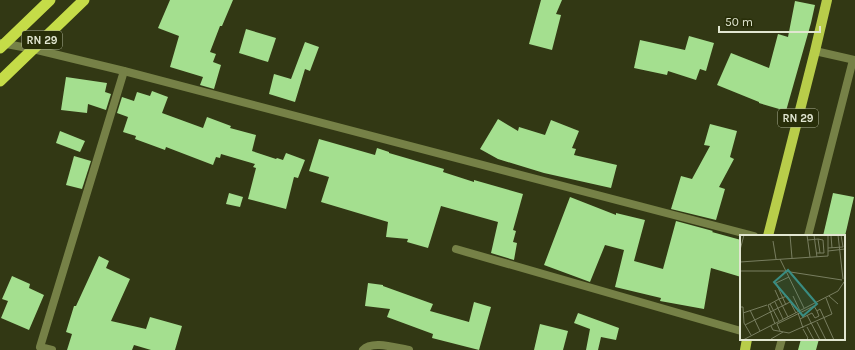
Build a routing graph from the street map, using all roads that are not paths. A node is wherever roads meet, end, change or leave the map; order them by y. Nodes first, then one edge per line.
1 (50, 0) edge
2 (84, 0) edge
3 (827, 0) edge
4 (1, 45) edge
5 (33, 49) junction
6 (815, 51) junction
7 (854, 60) edge
8 (124, 71) junction
9 (0, 80) edge
10 (750, 235) edge
11 (768, 235) edge
12 (808, 235) edge
13 (456, 249) dead end
14 (740, 331) edge
15 (747, 340) edge
16 (782, 340) edge
17 (52, 350) edge
18 (363, 350) edge
19 (409, 350) edge
20 (745, 350) edge
21 (779, 350) edge

1 - 4 highway, RN 29
2 - 5 highway, RN 29
3 - 6 main road, RN 29
4 - 5 street
5 - 8 street
5 - 9 highway, RN 29
6 - 7 street
6 - 11 main road, RN 29
7 - 12 street
8 - 10 street
8 - 17 street
13 - 14 street
15 - 20 main road
16 - 21 street
18 - 19 street

